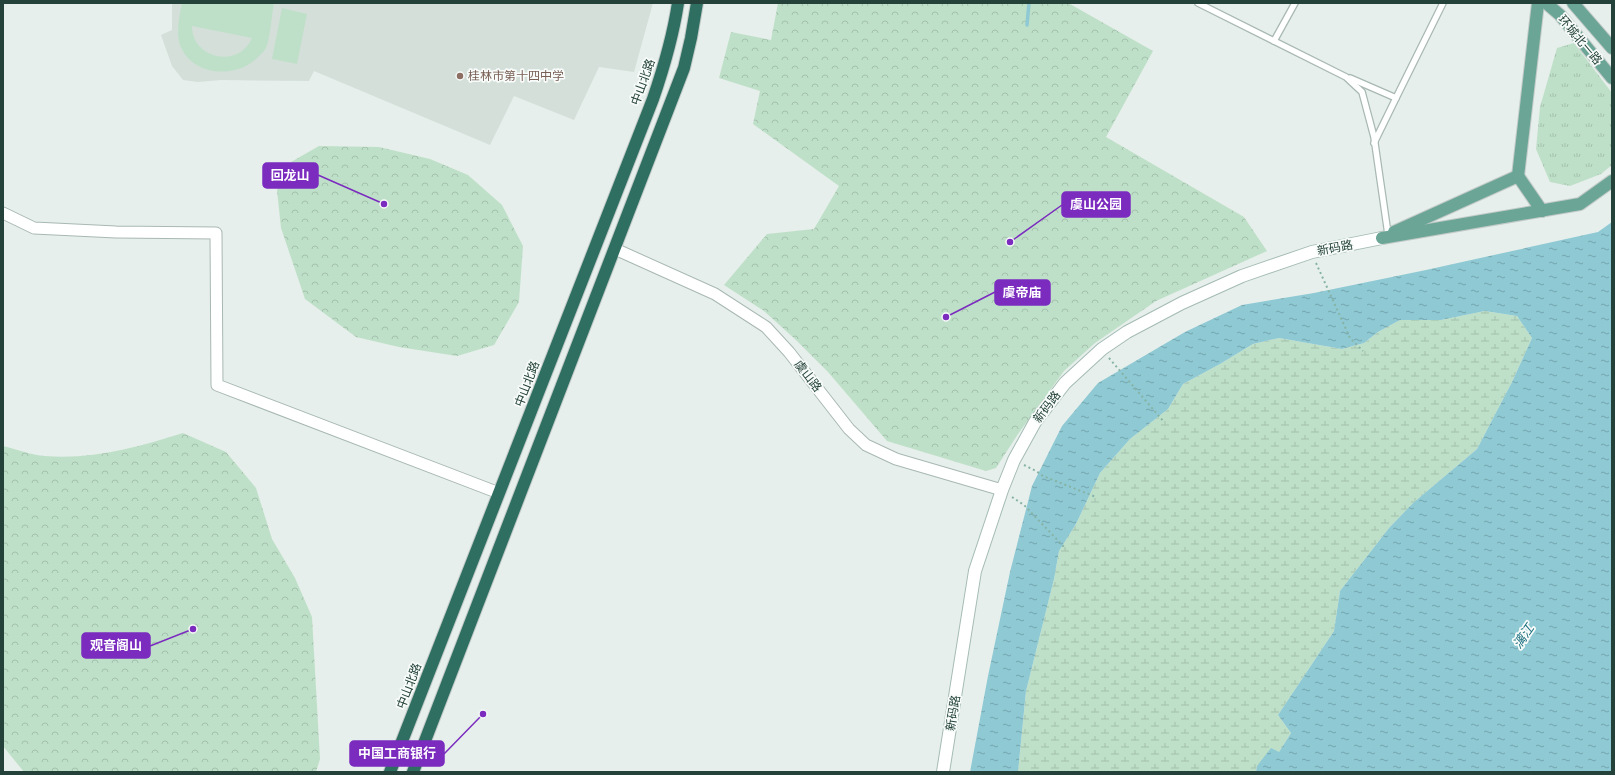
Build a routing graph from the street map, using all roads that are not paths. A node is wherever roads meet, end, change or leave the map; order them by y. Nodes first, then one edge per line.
1 (678, 3) edge
2 (697, 3) edge
3 (1198, 3) edge
4 (1295, 3) edge
5 (1443, 3) edge
6 (1538, 3) edge
7 (1546, 3) edge
8 (1573, 3) edge
9 (1274, 41) junction
10 (1612, 48) edge
11 (1346, 77) junction
12 (1612, 78) edge
13 (1396, 98) junction
14 (1374, 143) junction
15 (1518, 176) junction
16 (1612, 180) edge
17 (1542, 211) junction
18 (3, 213) edge
19 (1385, 236) junction
20 (615, 250) junction
21 (1002, 490) junction
22 (499, 493) junction
23 (390, 772) edge
24 (413, 772) edge
25 (944, 772) edge

1 - 22 highway, 中山北路
2 - 20 highway
3 - 9 lane
4 - 9 lane
5 - 13 lane
6 - 15 main road
7 - 12 main road, 环城北一路
8 - 10 main road, 环城北一路
9 - 11 lane
11 - 13 lane
11 - 14 lane
13 - 14 lane
14 - 19 lane
15 - 17 main road
15 - 19 main road
16 - 17 main road
17 - 19 main road
18 - 22 street
19 - 21 street, 新码路
20 - 21 street, 虞山路
20 - 24 highway
21 - 25 street, 新码路
22 - 23 highway, 中山北路

